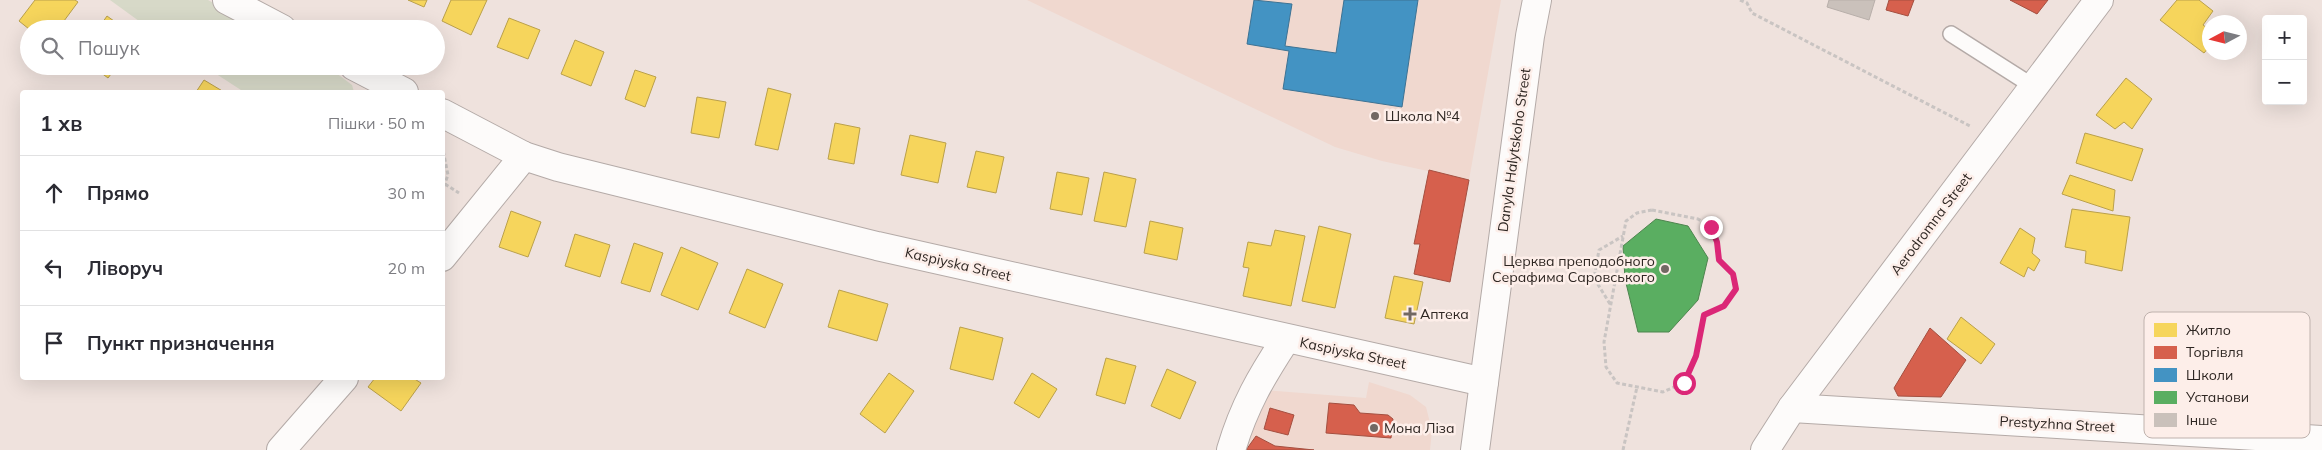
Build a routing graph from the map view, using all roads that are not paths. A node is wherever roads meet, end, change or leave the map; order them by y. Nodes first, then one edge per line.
1 (227, 0) edge
2 (1537, 0) edge
3 (2099, 0) edge
4 (265, 20) edge
5 (1951, 34) dead end
6 (371, 75) edge
7 (2034, 87) junction
8 (400, 90) edge
9 (445, 115) edge
10 (524, 156) junction
11 (445, 253) edge
12 (1286, 339) junction
13 (342, 380) edge
14 (1484, 382) junction
15 (1792, 408) junction
16 (2144, 429) edge
17 (2289, 438) edge
18 (2322, 440) edge
19 (1478, 446) edge
20 (281, 450) edge
21 (1231, 450) edge
22 (1765, 450) edge

1 - 4 street
2 - 14 street, Danyla Halytskoho Street
3 - 7 street, Aerodromna Street
5 - 7 lane
6 - 8 street
7 - 15 street, Aerodromna Street
9 - 10 street, Kaspiyska Street
10 - 11 street
10 - 12 street, Kaspiyska Street
12 - 14 street, Kaspiyska Street
12 - 21 street
13 - 20 street
14 - 19 street, Danyla Halytskoho Street
15 - 16 street, Prestyzhna Street
15 - 22 street, Aerodromna Street
17 - 18 street, Prestyzhna Street

